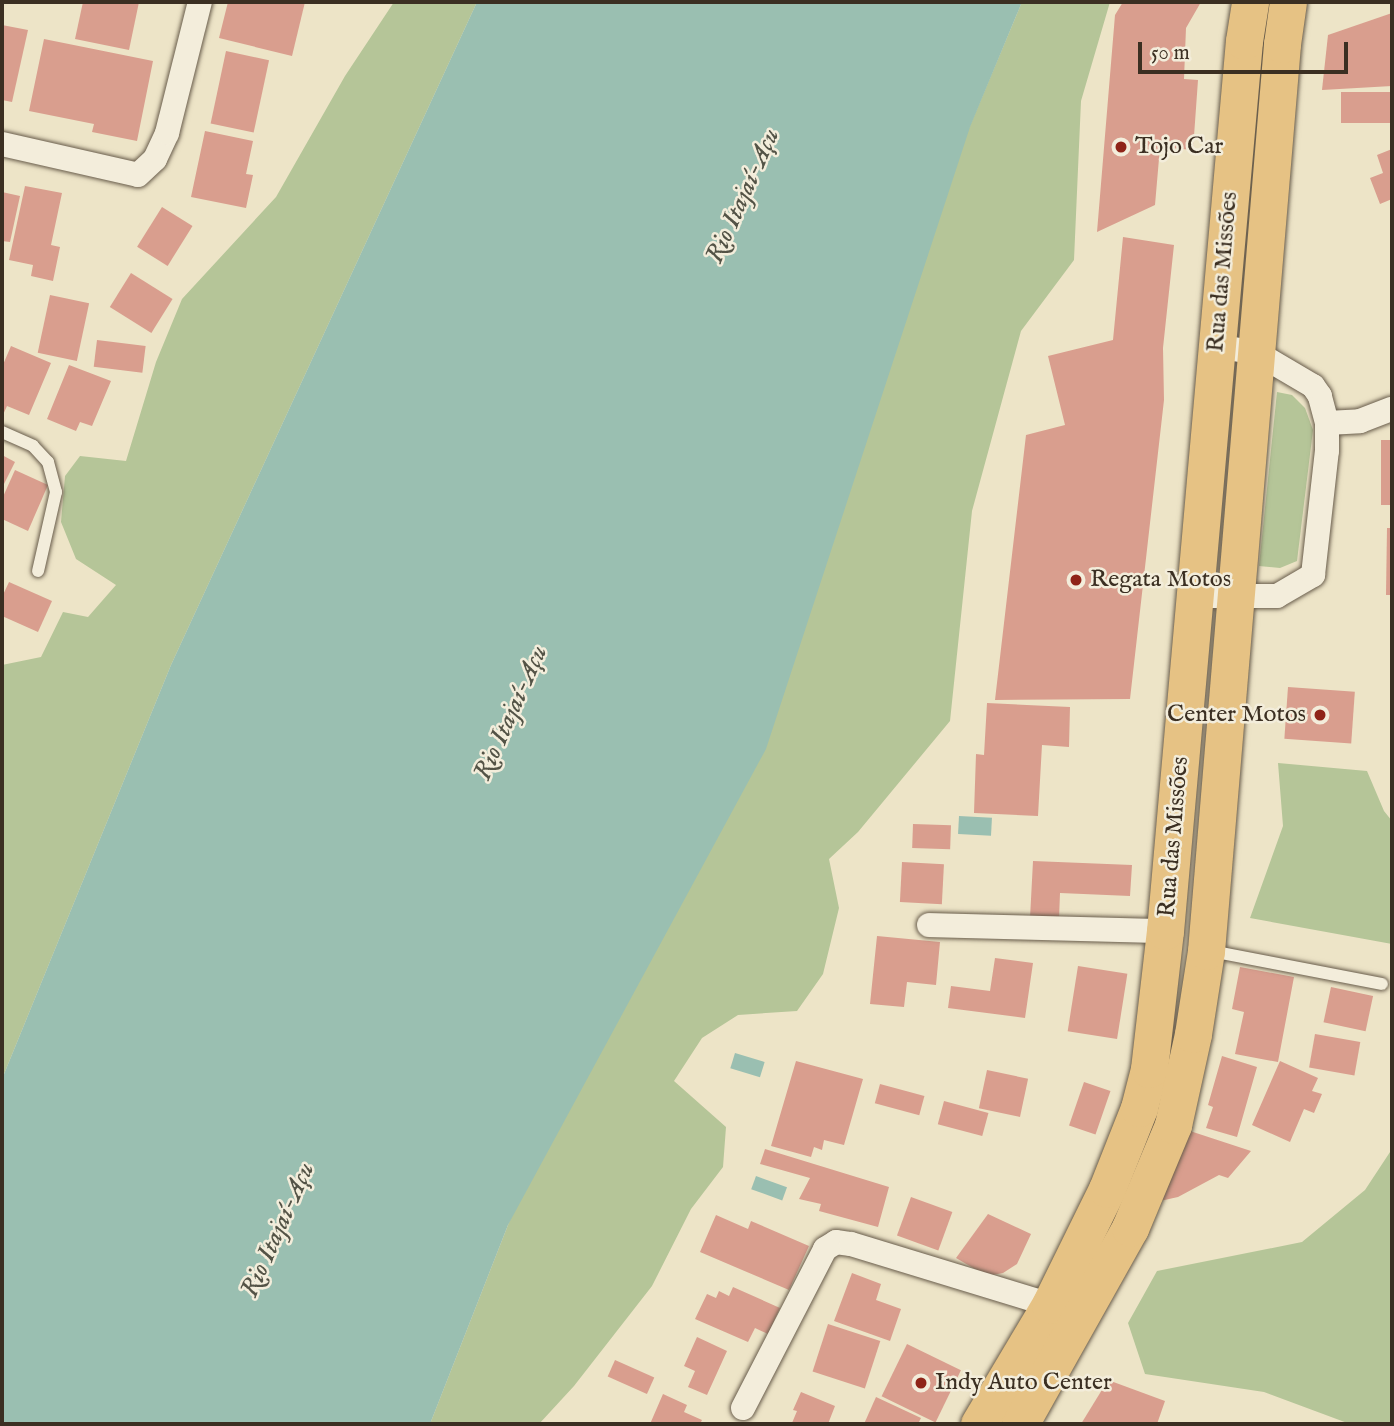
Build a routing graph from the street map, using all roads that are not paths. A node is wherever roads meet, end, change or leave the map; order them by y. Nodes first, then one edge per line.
1 (200, 2) edge
2 (1250, 2) edge
3 (1288, 2) edge
4 (2, 144) edge
5 (1216, 346) junction
6 (1256, 353) junction
7 (1392, 409) edge
8 (1328, 423) junction
9 (2, 432) edge
10 (38, 571) dead end
11 (1196, 596) junction
12 (1236, 596) junction
13 (929, 925) dead end
14 (1165, 931) junction
15 (1206, 951) junction
16 (1382, 984) dead end
17 (1050, 1305) junction
18 (743, 1408) dead end
19 (979, 1424) edge
20 (1020, 1424) edge

1 - 4 street
2 - 5 main road, Rua das Missões
3 - 6 main road, Rua das Missões
5 - 6 street
5 - 11 main road, Rua das Missões
6 - 8 street
6 - 12 main road, Rua das Missões
7 - 8 street
8 - 12 street
9 - 10 lane
11 - 12 street
11 - 14 main road, Rua das Missões
12 - 15 main road, Rua das Missões
13 - 14 street
14 - 17 main road, Rua das Missões
15 - 16 lane
15 - 20 main road, Rua das Missões
17 - 18 street
17 - 19 main road, Rua das Missões

